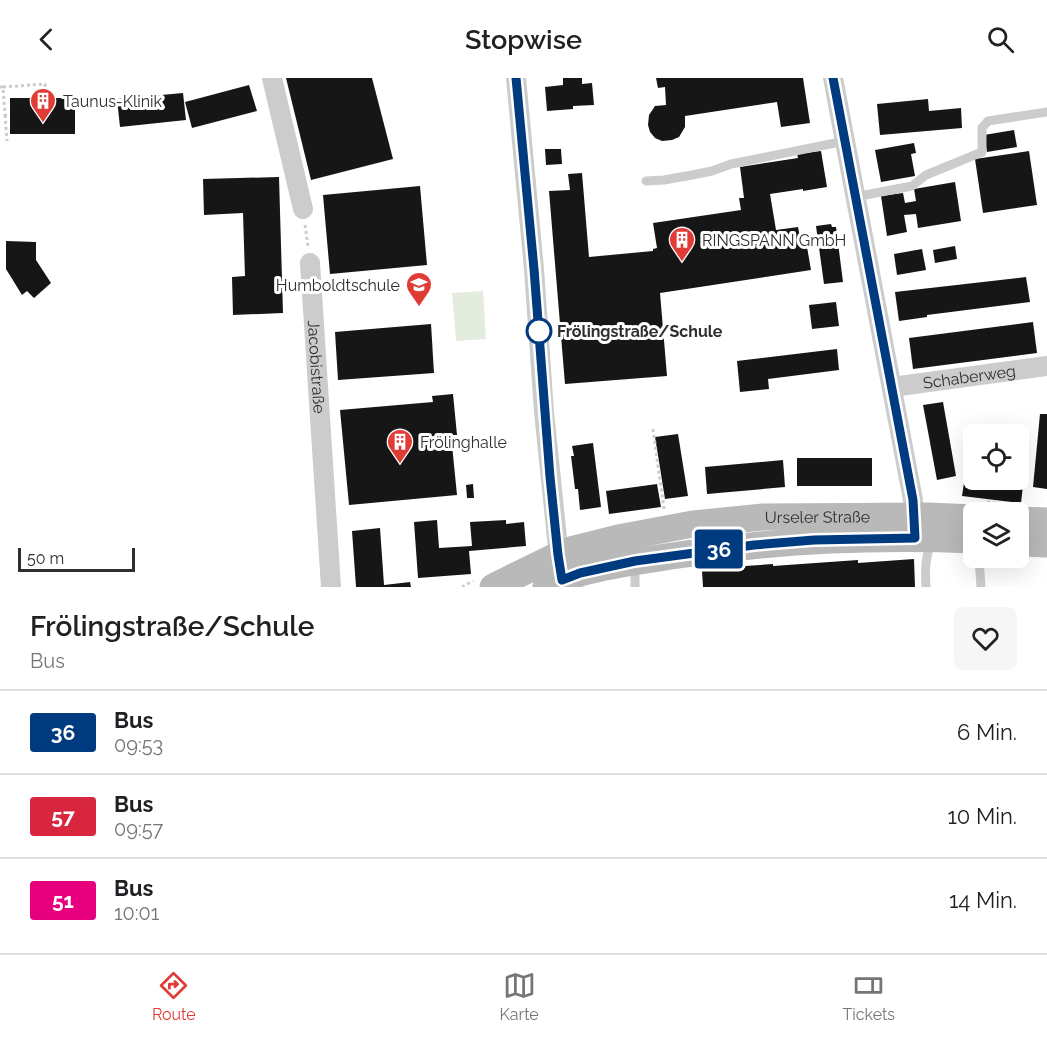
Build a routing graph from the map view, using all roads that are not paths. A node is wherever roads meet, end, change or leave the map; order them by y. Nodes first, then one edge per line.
1 (272, 78) edge
2 (516, 78) edge
3 (833, 78) edge
4 (1047, 112) edge
5 (845, 141) junction
6 (646, 181) dead end
7 (855, 197) junction
8 (303, 209) road end
9 (310, 262) road end
10 (1047, 366) edge
11 (892, 387) junction
12 (1029, 520) edge
13 (963, 521) edge
14 (1047, 521) edge
15 (921, 531) junction
16 (963, 538) edge
17 (1029, 543) edge
18 (1047, 544) edge
19 (980, 568) edge
20 (635, 574) edge
21 (566, 577) edge
22 (331, 587) edge
23 (493, 587) edge
24 (926, 587) edge
25 (981, 587) edge

1 - 8 street
2 - 21 street
3 - 5 street
4 - 7 lane
5 - 6 lane
5 - 7 street
7 - 11 street
9 - 22 street, Jacobistraße
10 - 11 street, Schaberweg
11 - 15 street
12 - 14 street
13 - 15 street, Urseler Straße
15 - 16 street, Urseler Straße
15 - 20 street, Urseler Straße
15 - 21 street, Urseler Straße
15 - 24 lane
17 - 18 street
19 - 25 lane
20 - 21 street, Urseler Straße
21 - 23 street, Urseler Straße

